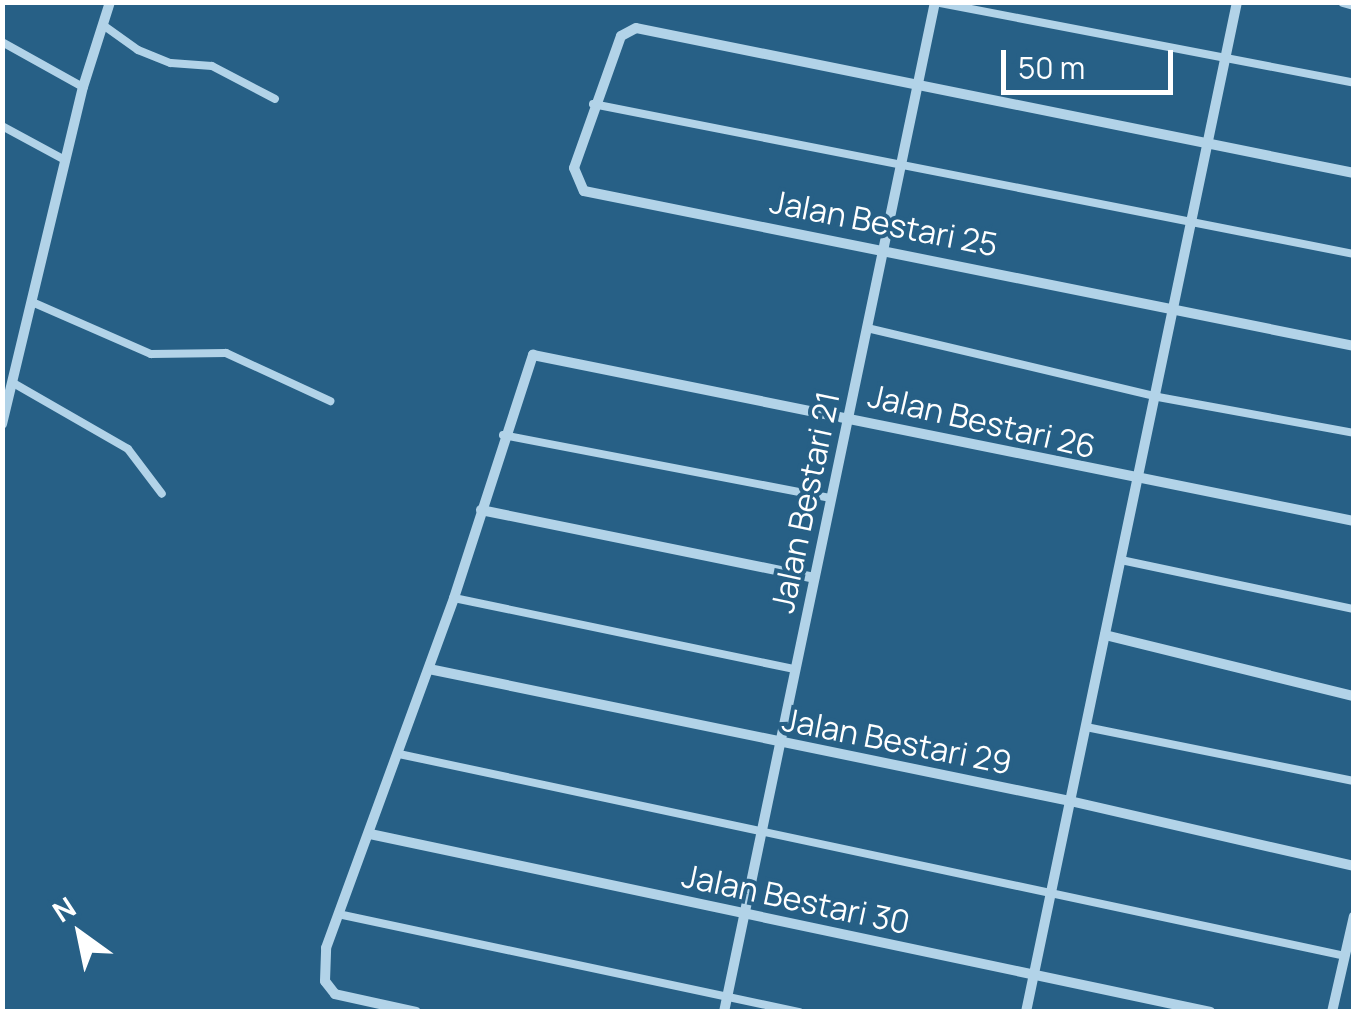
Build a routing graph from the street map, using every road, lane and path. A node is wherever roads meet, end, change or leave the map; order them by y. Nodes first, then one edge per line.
1 (110, 2) edge
2 (935, 2) edge
3 (1237, 2) edge
4 (1343, 2) edge
5 (1354, 5) edge
6 (103, 24) junction
7 (2, 42) edge
8 (1226, 56) junction
9 (1354, 83) edge
10 (83, 87) junction
11 (917, 87) junction
12 (275, 99) dead end
13 (593, 104) junction
14 (2, 126) edge
15 (1208, 144) junction
16 (65, 160) junction
17 (900, 168) junction
18 (1354, 173) edge
19 (1192, 220) junction
20 (884, 246) junction
21 (1354, 254) edge
22 (32, 302) junction
23 (1174, 310) junction
24 (867, 328) junction
25 (1354, 346) edge
26 (14, 384) junction
27 (1158, 396) junction
28 (330, 401) dead end
29 (849, 415) junction
30 (2, 424) edge
31 (1354, 432) edge
32 (503, 435) junction
33 (1139, 483) junction
34 (162, 494) dead end
35 (831, 498) junction
36 (481, 510) junction
37 (1354, 521) edge
38 (1121, 560) junction
39 (814, 578) junction
40 (454, 598) junction
41 (1354, 609) edge
42 (1105, 636) junction
43 (794, 669) junction
44 (429, 670) junction
45 (1354, 696) edge
46 (1086, 727) junction
47 (780, 743) junction
48 (398, 754) junction
49 (1354, 782) edge
50 (1070, 800) junction
51 (762, 832) junction
52 (370, 834) junction
53 (1354, 866) edge
54 (1050, 893) junction
55 (744, 913) junction
56 (338, 914) junction
57 (1354, 916) edge
58 (1344, 956) junction
59 (1033, 976) junction
60 (727, 996) junction
61 (416, 1012) edge
62 (724, 1012) edge
63 (800, 1012) edge
64 (1026, 1012) edge
65 (1210, 1012) edge
66 (1332, 1012) edge

1 - 6 street
2 - 8 lane
2 - 11 street, Jalan Bestari 21
3 - 8 street
4 - 5 street
6 - 10 street
6 - 12 lane
7 - 10 lane
8 - 9 lane
8 - 15 street
10 - 16 street
11 - 13 street, Jalan Bestari 25
11 - 15 street
11 - 17 street, Jalan Bestari 21
13 - 17 lane
13 - 20 street, Jalan Bestari 25
14 - 16 lane
15 - 18 street
15 - 19 street
16 - 22 street
17 - 19 lane
17 - 20 street, Jalan Bestari 21
19 - 21 lane
19 - 23 street
20 - 23 street, Jalan Bestari 25
20 - 24 street, Jalan Bestari 21
22 - 26 street
22 - 28 lane
23 - 25 street, Jalan Bestari 25
23 - 27 street
24 - 27 lane
24 - 29 street, Jalan Bestari 21
26 - 30 street
26 - 34 lane
27 - 31 lane
27 - 33 street
29 - 32 street, Jalan Bestari 26
29 - 33 street, Jalan Bestari 26
29 - 35 street, Jalan Bestari 21
32 - 35 lane
32 - 36 street
33 - 37 street, Jalan Bestari 26
33 - 38 street
35 - 39 street, Jalan Bestari 21
36 - 39 street
36 - 40 street
38 - 41 lane
38 - 42 street
39 - 43 street, Jalan Bestari 21
40 - 43 lane
40 - 44 street
42 - 45 street
42 - 46 street
43 - 47 street, Jalan Bestari 21
44 - 47 street, Jalan Bestari 29
44 - 48 street
46 - 49 lane
46 - 50 street
47 - 50 street, Jalan Bestari 29
47 - 51 street, Jalan Bestari 21
48 - 51 lane
48 - 52 street
50 - 53 street, Jalan Bestari 29
50 - 54 street
51 - 54 lane
51 - 55 street, Jalan Bestari 21
52 - 55 street, Jalan Bestari 30
52 - 56 street
54 - 58 lane
54 - 59 street
55 - 59 street, Jalan Bestari 30
55 - 60 street, Jalan Bestari 21
56 - 60 lane
56 - 61 street
57 - 58 street
58 - 66 street
59 - 64 street
59 - 65 street, Jalan Bestari 30
60 - 62 street, Jalan Bestari 21
60 - 63 lane

